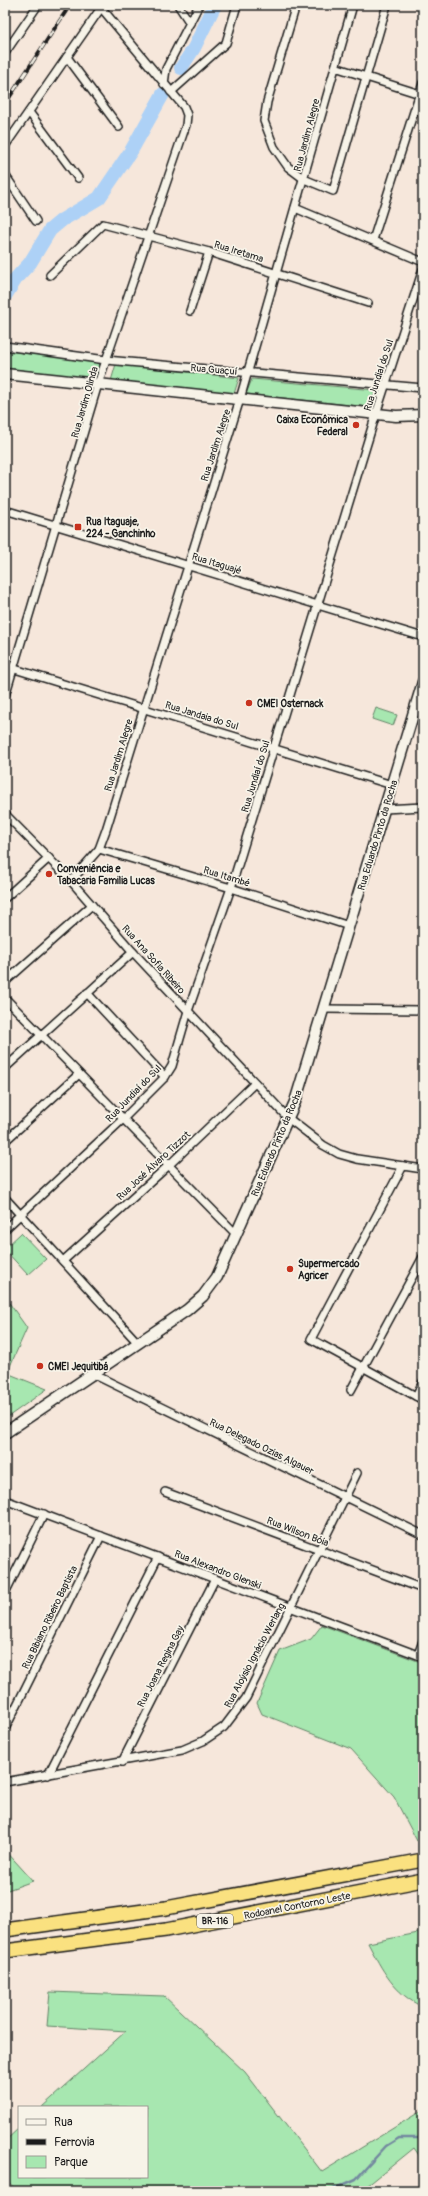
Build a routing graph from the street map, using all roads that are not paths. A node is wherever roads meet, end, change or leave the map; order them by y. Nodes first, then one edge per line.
1 (38, 5) edge
2 (178, 5) edge
3 (199, 5) edge
4 (237, 5) edge
5 (296, 5) edge
6 (353, 5) edge
7 (387, 5) edge
8 (101, 6) edge
9 (190, 23) junction
10 (5, 53) edge
11 (67, 57) junction
12 (334, 67) junction
13 (365, 77) junction
14 (423, 83) edge
15 (164, 84) junction
16 (171, 92) junction
17 (421, 94) edge
18 (29, 112) junction
19 (119, 127) dead end
20 (5, 146) edge
21 (5, 175) edge
22 (78, 178) dead end
23 (304, 179) junction
24 (295, 208) junction
25 (36, 221) dead end
26 (147, 235) junction
27 (373, 240) junction
28 (209, 252) junction
29 (423, 262) edge
30 (423, 269) edge
31 (277, 274) junction
32 (50, 275) dead end
33 (368, 303) dead end
34 (190, 311) dead end
35 (5, 346) edge
36 (106, 360) junction
37 (248, 372) junction
38 (5, 374) edge
39 (98, 384) junction
40 (386, 385) junction
41 (423, 388) edge
42 (240, 399) junction
43 (423, 409) edge
44 (376, 414) junction
45 (423, 415) edge
46 (402, 416) junction
47 (5, 510) edge
48 (56, 526) junction
49 (188, 564) junction
50 (318, 605) junction
51 (423, 637) edge
52 (5, 666) edge
53 (13, 669) junction
54 (423, 682) edge
55 (5, 696) edge
56 (143, 707) junction
57 (274, 748) junction
58 (392, 784) junction
59 (423, 807) edge
60 (384, 809) junction
61 (5, 814) edge
62 (99, 848) junction
63 (48, 858) junction
64 (71, 880) junction
65 (231, 888) junction
66 (5, 898) edge
67 (92, 905) junction
68 (349, 926) junction
69 (133, 952) junction
70 (5, 982) edge
71 (87, 993) junction
72 (5, 998) edge
73 (324, 1009) junction
74 (423, 1010) edge
75 (188, 1011) junction
76 (40, 1034) junction
77 (5, 1068) edge
78 (79, 1074) junction
79 (165, 1077) junction
80 (255, 1083) junction
81 (288, 1118) junction
82 (122, 1120) junction
83 (5, 1141) edge
84 (168, 1166) junction
85 (403, 1166) junction
86 (423, 1170) edge
87 (5, 1198) edge
88 (20, 1214) junction
89 (5, 1228) edge
90 (237, 1235) junction
91 (423, 1257) edge
92 (63, 1261) junction
93 (138, 1344) junction
94 (364, 1367) junction
95 (93, 1374) junction
96 (423, 1382) edge
97 (351, 1390) dead end
98 (416, 1396) junction
99 (423, 1400) edge
100 (5, 1433) edge
101 (357, 1473) dead end
102 (165, 1492) dead end
103 (345, 1498) junction
104 (5, 1500) edge
105 (44, 1514) junction
106 (423, 1535) edge
107 (101, 1536) junction
108 (319, 1550) junction
109 (158, 1557) junction
110 (215, 1579) junction
111 (423, 1589) edge
112 (5, 1593) edge
113 (291, 1607) junction
114 (423, 1641) edge
115 (420, 1656) edge
116 (5, 1729) edge
117 (122, 1762) junction
118 (48, 1775) junction
119 (5, 1782) edge
120 (423, 1860) edge
121 (423, 1880) edge
122 (5, 1930) edge
123 (5, 1951) edge

1 - 10 street
2 - 9 street
3 - 9 street
4 - 16 street
5 - 23 street
6 - 12 street, Rua Jardim Alegre
7 - 13 street
8 - 11 street
8 - 15 street
9 - 15 street
11 - 18 street
11 - 19 street
12 - 13 street
12 - 23 street, Rua Jardim Alegre
13 - 17 street
13 - 23 street
14 - 17 street
15 - 16 street
16 - 26 street, Rua Jardim Olinda
17 - 27 street
18 - 20 street
18 - 22 street
21 - 25 street
23 - 24 street, Rua Jardim Alegre
24 - 27 street
24 - 31 street, Rua Jardim Alegre
26 - 28 street, Rua Iretama
26 - 32 street, Rua Iretama
26 - 36 street, Rua Jardim Olinda
27 - 29 street
28 - 31 street, Rua Iretama
28 - 34 street
30 - 40 street, Rua Jundiaí do Sul
31 - 33 street, Rua Iretama
31 - 37 street, Rua Jardim Alegre
35 - 36 street, Rua Guaçuí
36 - 37 street, Rua Guaçuí
36 - 39 street, Rua Jardim Olinda
37 - 40 street, Rua Guaçuí
37 - 42 street, Rua Jardim Alegre
38 - 39 main road
39 - 42 main road
39 - 48 street, Rua Jardim Olinda
40 - 41 street, Rua Guaçuí
40 - 44 street, Rua Jundiaí do Sul
42 - 44 main road
42 - 49 street, Rua Jardim Alegre
43 - 46 main road
44 - 46 main road
44 - 50 street, Rua Jundiaí do Sul
45 - 46 main road
47 - 48 street, Rua Itaguajé
48 - 49 street, Rua Itaguajé
48 - 53 street, Rua Jardim Olinda
49 - 50 street, Rua Itaguajé
49 - 56 street, Rua Jardim Alegre
50 - 51 street, Rua Itaguajé
50 - 57 street, Rua Jundiaí do Sul
52 - 53 street, Rua Jandaia do Sul
53 - 55 street, Rua Jardim Olinda
53 - 56 street, Rua Jandaia do Sul
54 - 58 main road, Rua Eduardo Pinto da Rocha
56 - 57 street, Rua Jandaia do Sul
56 - 62 street, Rua Jardim Alegre
57 - 58 street, Rua Jandaia do Sul
57 - 65 street, Rua Jundiaí do Sul
58 - 60 main road, Rua Eduardo Pinto da Rocha
59 - 60 street
60 - 68 main road, Rua Eduardo Pinto da Rocha
61 - 63 street, Rua Ana Sofia Ribeiro
62 - 64 street, Rua Jardim Alegre
62 - 65 street, Rua Itambé
63 - 64 street, Rua Ana Sofia Ribeiro
63 - 66 street
64 - 67 street, Rua Ana Sofia Ribeiro
65 - 68 street, Rua Itambé
65 - 75 street, Rua Jundiaí do Sul
67 - 69 street, Rua Ana Sofia Ribeiro
67 - 70 street
68 - 73 main road, Rua Eduardo Pinto da Rocha
69 - 71 street
69 - 75 street, Rua Ana Sofia Ribeiro
71 - 76 street
71 - 79 street
72 - 76 street
73 - 74 street
73 - 81 main road, Rua Eduardo Pinto da Rocha
75 - 79 street, Rua Jundiaí do Sul
75 - 80 street, Rua Ana Sofia Ribeiro
76 - 77 street
76 - 78 street
78 - 82 street
78 - 83 street
79 - 82 street, Rua Jundiaí do Sul
80 - 81 street, Rua Ana Sofia Ribeiro
80 - 84 street, Rua José Álvaro Tizzot
81 - 85 street, Rua Ana Sofia Ribeiro
81 - 90 main road, Rua Eduardo Pinto da Rocha
82 - 84 street
82 - 88 street, Rua Jundiaí do Sul
84 - 90 street
84 - 92 street, Rua José Álvaro Tizzot
85 - 86 street, Rua Ana Sofia Ribeiro
85 - 94 street
87 - 88 street
88 - 89 street, Rua Jundiaí do Sul
88 - 92 street
90 - 93 main road, Rua Eduardo Pinto da Rocha
91 - 94 street
92 - 93 street
93 - 95 main road, Rua Eduardo Pinto da Rocha
94 - 97 street
94 - 98 street
95 - 100 main road, Rua Eduardo Pinto da Rocha
95 - 103 street, Rua Delegado Ozias Algauer
96 - 98 street
98 - 99 street
101 - 103 street, Rua Aloýsio Ignácio Werlang
102 - 108 street, Rua Wilson Bóia
103 - 106 street, Rua Delegado Ozias Algauer
103 - 108 street, Rua Aloýsio Ignácio Werlang
104 - 105 street, Rua Alexandro Glenski
105 - 107 street, Rua Alexandro Glenski
105 - 112 street
107 - 109 street, Rua Alexandro Glenski
107 - 116 street, Rua Bibiano Ribeiro Baptista
108 - 111 street, Rua Wilson Bóia
108 - 113 street, Rua Aloýsio Ignácio Werlang
109 - 110 street, Rua Alexandro Glenski
109 - 118 street
110 - 113 street, Rua Alexandro Glenski
110 - 117 street, Rua Joana Regina Gay
113 - 115 street, Rua Alexandro Glenski
113 - 117 street, Rua Aloýsio Ignácio Werlang
114 - 115 street
117 - 118 street, Rua Aloýsio Ignácio Werlang
118 - 119 street, Rua Aloýsio Ignácio Werlang
120 - 122 highway, Rodoanel Contorno Leste / BR-116
121 - 123 highway, Rodoanel Contorno Leste / BR-116

